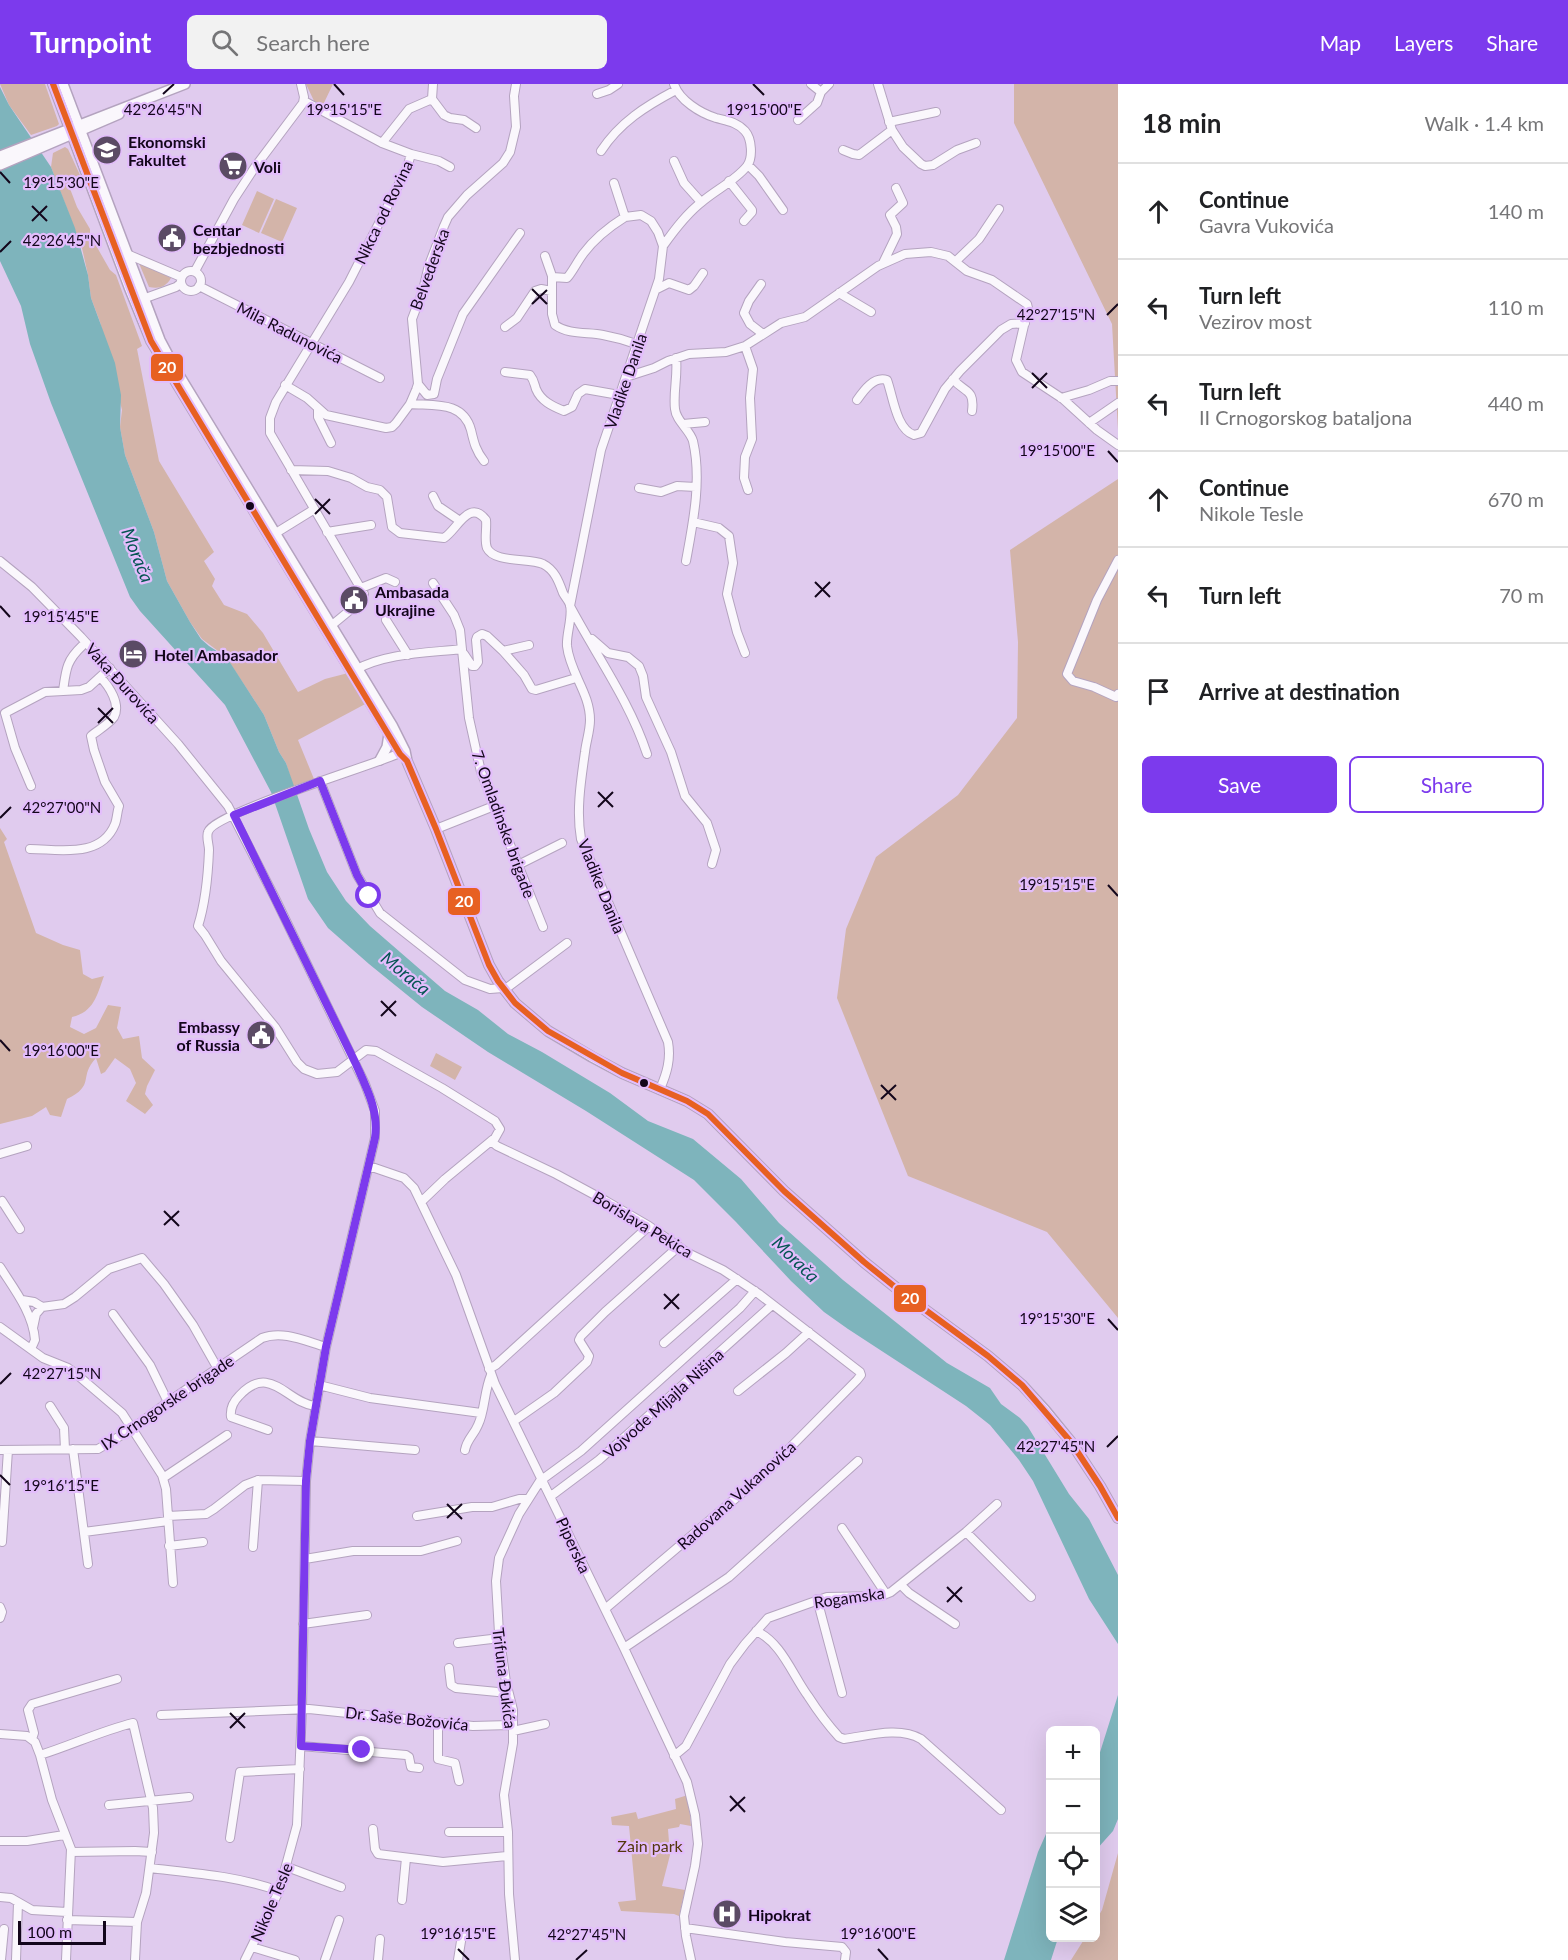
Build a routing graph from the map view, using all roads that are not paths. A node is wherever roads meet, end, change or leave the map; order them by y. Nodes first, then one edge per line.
1 (53, 84) edge
2 (63, 84) edge
3 (185, 84) edge
4 (301, 84) edge
5 (433, 84) edge
6 (516, 84) edge
7 (618, 84) edge
8 (811, 84) edge
9 (829, 84) edge
10 (879, 84) edge
11 (675, 87) edge
12 (821, 92) junction
13 (597, 94) dead end
14 (432, 99) junction
15 (304, 101) junction
16 (936, 112) dead end
17 (798, 120) dead end
18 (891, 126) junction
19 (476, 128) dead end
20 (75, 129) junction
21 (57, 137) junction
22 (382, 143) junction
23 (976, 143) dead end
24 (843, 150) dead end
25 (601, 151) dead end
26 (411, 154) junction
27 (0, 156) edge
28 (675, 161) dead end
29 (0, 165) edge
30 (748, 165) junction
31 (450, 167) dead end
32 (729, 181) junction
33 (614, 183) dead end
34 (896, 188) dead end
35 (702, 202) junction
36 (999, 209) dead end
37 (783, 210) dead end
38 (625, 216) junction
39 (744, 221) dead end
40 (520, 233) dead end
41 (663, 246) junction
42 (127, 254) junction
43 (545, 256) dead end
44 (956, 261) junction
45 (883, 263) junction
46 (195, 271) junction
47 (703, 273) dead end
48 (552, 277) junction
49 (181, 280) junction
50 (761, 284) dead end
51 (200, 286) junction
52 (657, 289) junction
53 (552, 291) junction
54 (840, 293) junction
55 (140, 300) junction
56 (871, 312) dead end
57 (1025, 323) junction
58 (505, 327) dead end
59 (763, 334) junction
60 (312, 343) junction
61 (636, 344) junction
62 (745, 346) junction
63 (676, 358) junction
64 (505, 372) dead end
65 (626, 377) junction
66 (380, 378) dead end
67 (953, 378) junction
68 (1118, 381) edge
69 (418, 384) junction
70 (285, 385) junction
71 (619, 395) junction
72 (1061, 398) junction
73 (857, 400) dead end
74 (1118, 403) edge
75 (411, 404) junction
76 (318, 409) junction
77 (972, 411) dead end
78 (705, 422) dead end
79 (1089, 423) junction
80 (683, 424) junction
81 (330, 443) dead end
82 (1118, 445) edge
83 (484, 461) dead end
84 (291, 470) junction
85 (696, 487) junction
86 (639, 488) dead end
87 (748, 490) dead end
88 (433, 496) dead end
89 (313, 510) junction
90 (460, 521) junction
91 (693, 522) junction
92 (371, 525) dead end
93 (327, 532) junction
94 (272, 535) junction
95 (0, 561) edge
96 (686, 561) dead end
97 (1118, 561) edge
98 (395, 582) dead end
99 (433, 583) dead end
100 (361, 588) junction
101 (570, 606) junction
102 (386, 620) dead end
103 (332, 625) junction
104 (582, 630) junction
105 (529, 645) dead end
106 (82, 646) dead end
107 (462, 651) junction
108 (503, 651) junction
109 (745, 653) dead end
110 (408, 655) junction
111 (110, 668) junction
112 (354, 671) junction
113 (100, 677) junction
114 (576, 678) junction
115 (63, 691) junction
116 (1118, 694) edge
117 (390, 730) junction
118 (647, 754) dead end
119 (404, 755) junction
120 (380, 760) junction
121 (318, 782) junction
122 (31, 786) dead end
123 (494, 807) junction
124 (234, 815) junction
125 (436, 829) junction
126 (562, 843) dead end
127 (30, 849) dead end
128 (712, 864) dead end
129 (518, 865) junction
130 (543, 927) dead end
131 (567, 943) dead end
132 (503, 989) junction
133 (354, 1060) junction
134 (660, 1089) junction
135 (491, 1141) junction
136 (27, 1146) dead end
137 (0, 1154) edge
138 (369, 1166) junction
139 (0, 1202) edge
140 (421, 1202) junction
141 (649, 1226) junction
142 (20, 1229) dead end
143 (678, 1247) junction
144 (0, 1268) edge
145 (737, 1279) junction
146 (755, 1291) junction
147 (22, 1300) junction
148 (772, 1305) junction
149 (42, 1307) junction
150 (113, 1314) dead end
151 (0, 1327) edge
152 (33, 1328) junction
153 (808, 1332) junction
154 (664, 1343) dead end
155 (326, 1347) junction
156 (31, 1349) junction
157 (218, 1369) junction
158 (490, 1372) junction
159 (861, 1375) joint
160 (319, 1384) junction
161 (738, 1391) dead end
162 (168, 1401) junction
163 (50, 1406) dead end
164 (315, 1406) junction
165 (481, 1413) junction
166 (514, 1421) junction
167 (132, 1429) junction
168 (268, 1430) dead end
169 (227, 1435) dead end
170 (310, 1441) junction
171 (69, 1449) junction
172 (4, 1450) edge
173 (415, 1450) dead end
174 (465, 1450) dead end
175 (858, 1461) dead end
176 (163, 1478) junction
177 (543, 1479) junction
178 (258, 1480) junction
179 (306, 1481) junction
180 (551, 1496) junction
181 (527, 1499) junction
182 (997, 1504) dead end
183 (2, 1505) edge
184 (417, 1516) dead end
185 (1118, 1518) edge
186 (168, 1519) junction
187 (843, 1528) dead end
188 (84, 1532) junction
189 (966, 1532) junction
190 (457, 1541) dead end
191 (2, 1542) dead end
192 (203, 1542) dead end
193 (169, 1546) junction
194 (253, 1547) dead end
195 (305, 1559) junction
196 (88, 1564) dead end
197 (172, 1583) dead end
198 (901, 1585) junction
199 (886, 1594) junction
200 (1031, 1597) dead end
201 (817, 1599) junction
202 (0, 1606) edge
203 (605, 1609) junction
204 (367, 1615) dead end
205 (0, 1618) edge
206 (303, 1624) junction
207 (955, 1624) dead end
208 (756, 1631) junction
209 (500, 1638) junction
210 (458, 1643) dead end
211 (624, 1648) junction
212 (449, 1668) dead end
213 (117, 1679) dead end
214 (508, 1693) junction
215 (842, 1693) dead end
216 (302, 1709) junction
217 (161, 1715) dead end
218 (438, 1722) junction
219 (545, 1724) dead end
220 (513, 1728) junction
221 (0, 1734) edge
222 (32, 1739) junction
223 (301, 1746) junction
224 (40, 1755) junction
225 (674, 1756) junction
226 (419, 1768) dead end
227 (300, 1769) junction
228 (459, 1781) dead end
229 (189, 1797) dead end
230 (151, 1801) junction
231 (109, 1805) dead end
232 (1001, 1810) dead end
233 (373, 1829) dead end
234 (449, 1832) dead end
235 (508, 1832) junction
236 (64, 1835) junction
237 (230, 1838) dead end
238 (0, 1841) edge
239 (71, 1852) junction
240 (152, 1852) junction
241 (507, 1857) junction
242 (406, 1858) junction
243 (287, 1867) junction
244 (150, 1868) junction
245 (342, 1887) dead end
246 (279, 1891) junction
247 (3, 1897) edge
248 (21, 1900) junction
249 (402, 1900) dead end
250 (67, 1916) junction
251 (339, 1920) dead end
252 (137, 1922) junction
253 (685, 1928) junction
254 (4, 1929) dead end
255 (462, 1935) dead end
256 (380, 1939) dead end
257 (252, 1947) junction
258 (1, 1958) edge
259 (17, 1960) edge
260 (66, 1960) edge
261 (135, 1960) edge
262 (245, 1960) edge
263 (295, 1960) edge
264 (325, 1960) edge
265 (378, 1960) edge
266 (458, 1960) edge
267 (515, 1960) edge
268 (691, 1960) edge
269 (845, 1960) edge

1 - 20 main road
2 - 20 main road
3 - 20 main road
4 - 15 street
5 - 14 street
6 - 69 street, Belvederska
7 - 13 street
8 - 12 street
9 - 12 street
10 - 18 street
11 - 25 street
11 - 30 street
12 - 17 street
14 - 19 street
14 - 22 street
15 - 22 street, Nikca od Rovina
15 - 46 street
16 - 18 street
18 - 23 street
18 - 24 street
20 - 21 main road
20 - 42 main road
20 - 55 main road
21 - 27 main road
21 - 29 main road
22 - 26 street, Nikca od Rovina
26 - 31 street
26 - 60 street, Nikca od Rovina
28 - 35 street
30 - 32 street
30 - 37 street
32 - 35 street
32 - 39 street
33 - 38 street
34 - 45 street
35 - 41 street
36 - 44 street
38 - 41 street
38 - 48 street
40 - 69 street
41 - 52 street, Vladike Danila
42 - 49 street
42 - 55 main road
43 - 48 street
44 - 45 street
44 - 57 street
45 - 54 street
46 - 49 street
46 - 51 street
47 - 52 street
48 - 53 street
49 - 51 street
49 - 55 street
50 - 59 street
51 - 60 street, Mila Radunovića
52 - 61 street, Vladike Danila
53 - 58 street
53 - 61 street
54 - 56 street
54 - 59 street
55 - 94 main road
57 - 67 street
57 - 72 street
59 - 62 street
60 - 66 street, Mila Radunovića
60 - 70 street, Nikca od Rovina
61 - 65 street, Vladike Danila
62 - 63 street
62 - 87 street
63 - 65 street
63 - 80 street
64 - 71 street
65 - 71 street, Vladike Danila
67 - 73 street
67 - 77 street
68 - 72 street
69 - 75 street, Belvederska
70 - 76 street, Belvederska
70 - 84 street, Nikca od Rovina
71 - 101 street, Vladike Danila
72 - 79 street
74 - 79 street
75 - 76 street, Belvederska
75 - 83 street
76 - 81 street
78 - 80 street
79 - 82 street
80 - 85 street
84 - 89 street, Nikca od Rovina
84 - 90 street
85 - 86 street
85 - 91 street
88 - 90 street
89 - 93 street, Nikca od Rovina
89 - 94 street
90 - 101 street, Vladike Danila
91 - 96 street
91 - 109 street
92 - 93 street
93 - 100 street, Nikca od Rovina
94 - 103 main road
94 - 112 main road
95 - 111 street, Vaka Đurovića
97 - 116 street
98 - 100 street
99 - 107 street, 7. Omladinske brigade
100 - 103 street
101 - 104 street
101 - 114 street, Vladike Danila
102 - 110 street
103 - 112 main road
104 - 118 street
104 - 128 street
105 - 108 street
106 - 115 street
107 - 108 street
107 - 110 street
107 - 123 street, 7. Omladinske brigade
108 - 114 street
110 - 112 street
111 - 113 street
111 - 124 street, Vaka Đurovića
112 - 117 main road
113 - 115 street
113 - 127 street
114 - 134 street, Vladike Danila
115 - 122 street
117 - 119 main road
117 - 120 main road
119 - 120 street
119 - 125 main road
120 - 121 street
121 - 124 street
121 - 132 street
123 - 125 street
123 - 129 street, 7. Omladinske brigade
124 - 133 street, Vaka Đurovića
124 - 133 street
125 - 132 main road
126 - 129 street
129 - 130 street, 7. Omladinske brigade
131 - 132 street
132 - 134 main road
133 - 135 street
133 - 138 street, Nikole Tesle
134 - 185 main road
135 - 140 street
135 - 141 street, Borislava Pekica
136 - 137 street
138 - 140 street, Piperska
138 - 155 street, Nikole Tesle
139 - 142 street
140 - 158 street, Piperska
141 - 143 street, Borislava Pekica
141 - 158 street
143 - 145 street, Borislava Pekica
143 - 166 street
144 - 147 street
145 - 146 street, Borislava Pekica
145 - 154 street
146 - 148 street, Borislava Pekica
146 - 177 street, Trifuna Đukića
147 - 149 street
147 - 152 street
148 - 153 street, Borislava Pekica
148 - 180 street, Vojvode Mijajla Nišina
149 - 152 street
149 - 157 street
150 - 162 street
151 - 156 street
152 - 156 street
153 - 159 street, Borislava Pekica
153 - 161 street
155 - 157 street, IX Crnogorske brigade
155 - 160 street, Nikole Tesle
156 - 167 street
157 - 162 street, IX Crnogorske brigade
158 - 165 street
158 - 166 street, Piperska
159 - 203 street, Radovana Vukanovića
160 - 164 street, Nikole Tesle
160 - 165 street
162 - 167 street, IX Crnogorske brigade
163 - 171 street
164 - 168 street
164 - 170 street, Nikole Tesle
165 - 174 street
166 - 177 street, Piperska
167 - 171 street, IX Crnogorske brigade
167 - 176 street
169 - 176 street
170 - 173 street
170 - 179 street, Nikole Tesle
171 - 172 street, IX Crnogorske brigade
171 - 188 street
172 - 183 street
175 - 211 street
176 - 186 street
177 - 180 street, Piperska
177 - 181 street, Trifuna Đukića
178 - 179 street
178 - 186 street
178 - 194 street
179 - 195 street, Nikole Tesle
180 - 203 street, Piperska
181 - 184 street
181 - 209 street, Trifuna Đukića
182 - 189 street, Rogamska
183 - 191 street
186 - 188 street
186 - 193 street
187 - 199 street
188 - 196 street
189 - 198 street, Rogamska
189 - 200 street
190 - 195 street
192 - 193 street
193 - 197 street
195 - 206 street, Nikole Tesle
198 - 199 street, Rogamska
198 - 207 street
199 - 201 street, Rogamska
201 - 208 street, Rogamska
201 - 215 street
202 - 205 street
203 - 211 street, Piperska
204 - 206 street
206 - 216 street, Nikole Tesle
208 - 225 street, Rogamska
208 - 232 street
209 - 210 street
209 - 214 street, Trifuna Đukića
211 - 225 street, Piperska
212 - 214 street
213 - 222 street
214 - 220 street, Trifuna Đukića
216 - 217 street, Dr. Saše Božovića
216 - 218 street, Dr. Saše Božovića
216 - 223 street, Nikole Tesle
218 - 220 street, Dr. Saše Božovića
218 - 228 street
219 - 220 street, Dr. Saše Božovića
220 - 235 street, Trifuna Đukića
221 - 222 street
222 - 224 street
223 - 226 street
223 - 227 street, Nikole Tesle
224 - 230 street
224 - 236 street
225 - 253 street, Piperska
227 - 237 street
227 - 243 street, Nikole Tesle
229 - 230 street
230 - 231 street
230 - 240 street
233 - 242 street
234 - 235 street
235 - 241 street, Trifuna Đukića
236 - 238 street
236 - 239 street
239 - 240 street
239 - 250 street
240 - 244 street
241 - 242 street
241 - 267 street, Trifuna Đukića
242 - 249 street
243 - 245 street
243 - 246 street, Nikole Tesle
244 - 246 street
244 - 252 street
246 - 257 street, Nikole Tesle
247 - 248 street
248 - 250 street
248 - 259 street
250 - 252 street
250 - 260 street
251 - 264 street
252 - 261 street
253 - 268 street, Piperska
253 - 269 street
254 - 258 street
255 - 266 street
256 - 265 street
257 - 262 street, Nikole Tesle
257 - 263 street
258 - 259 street

